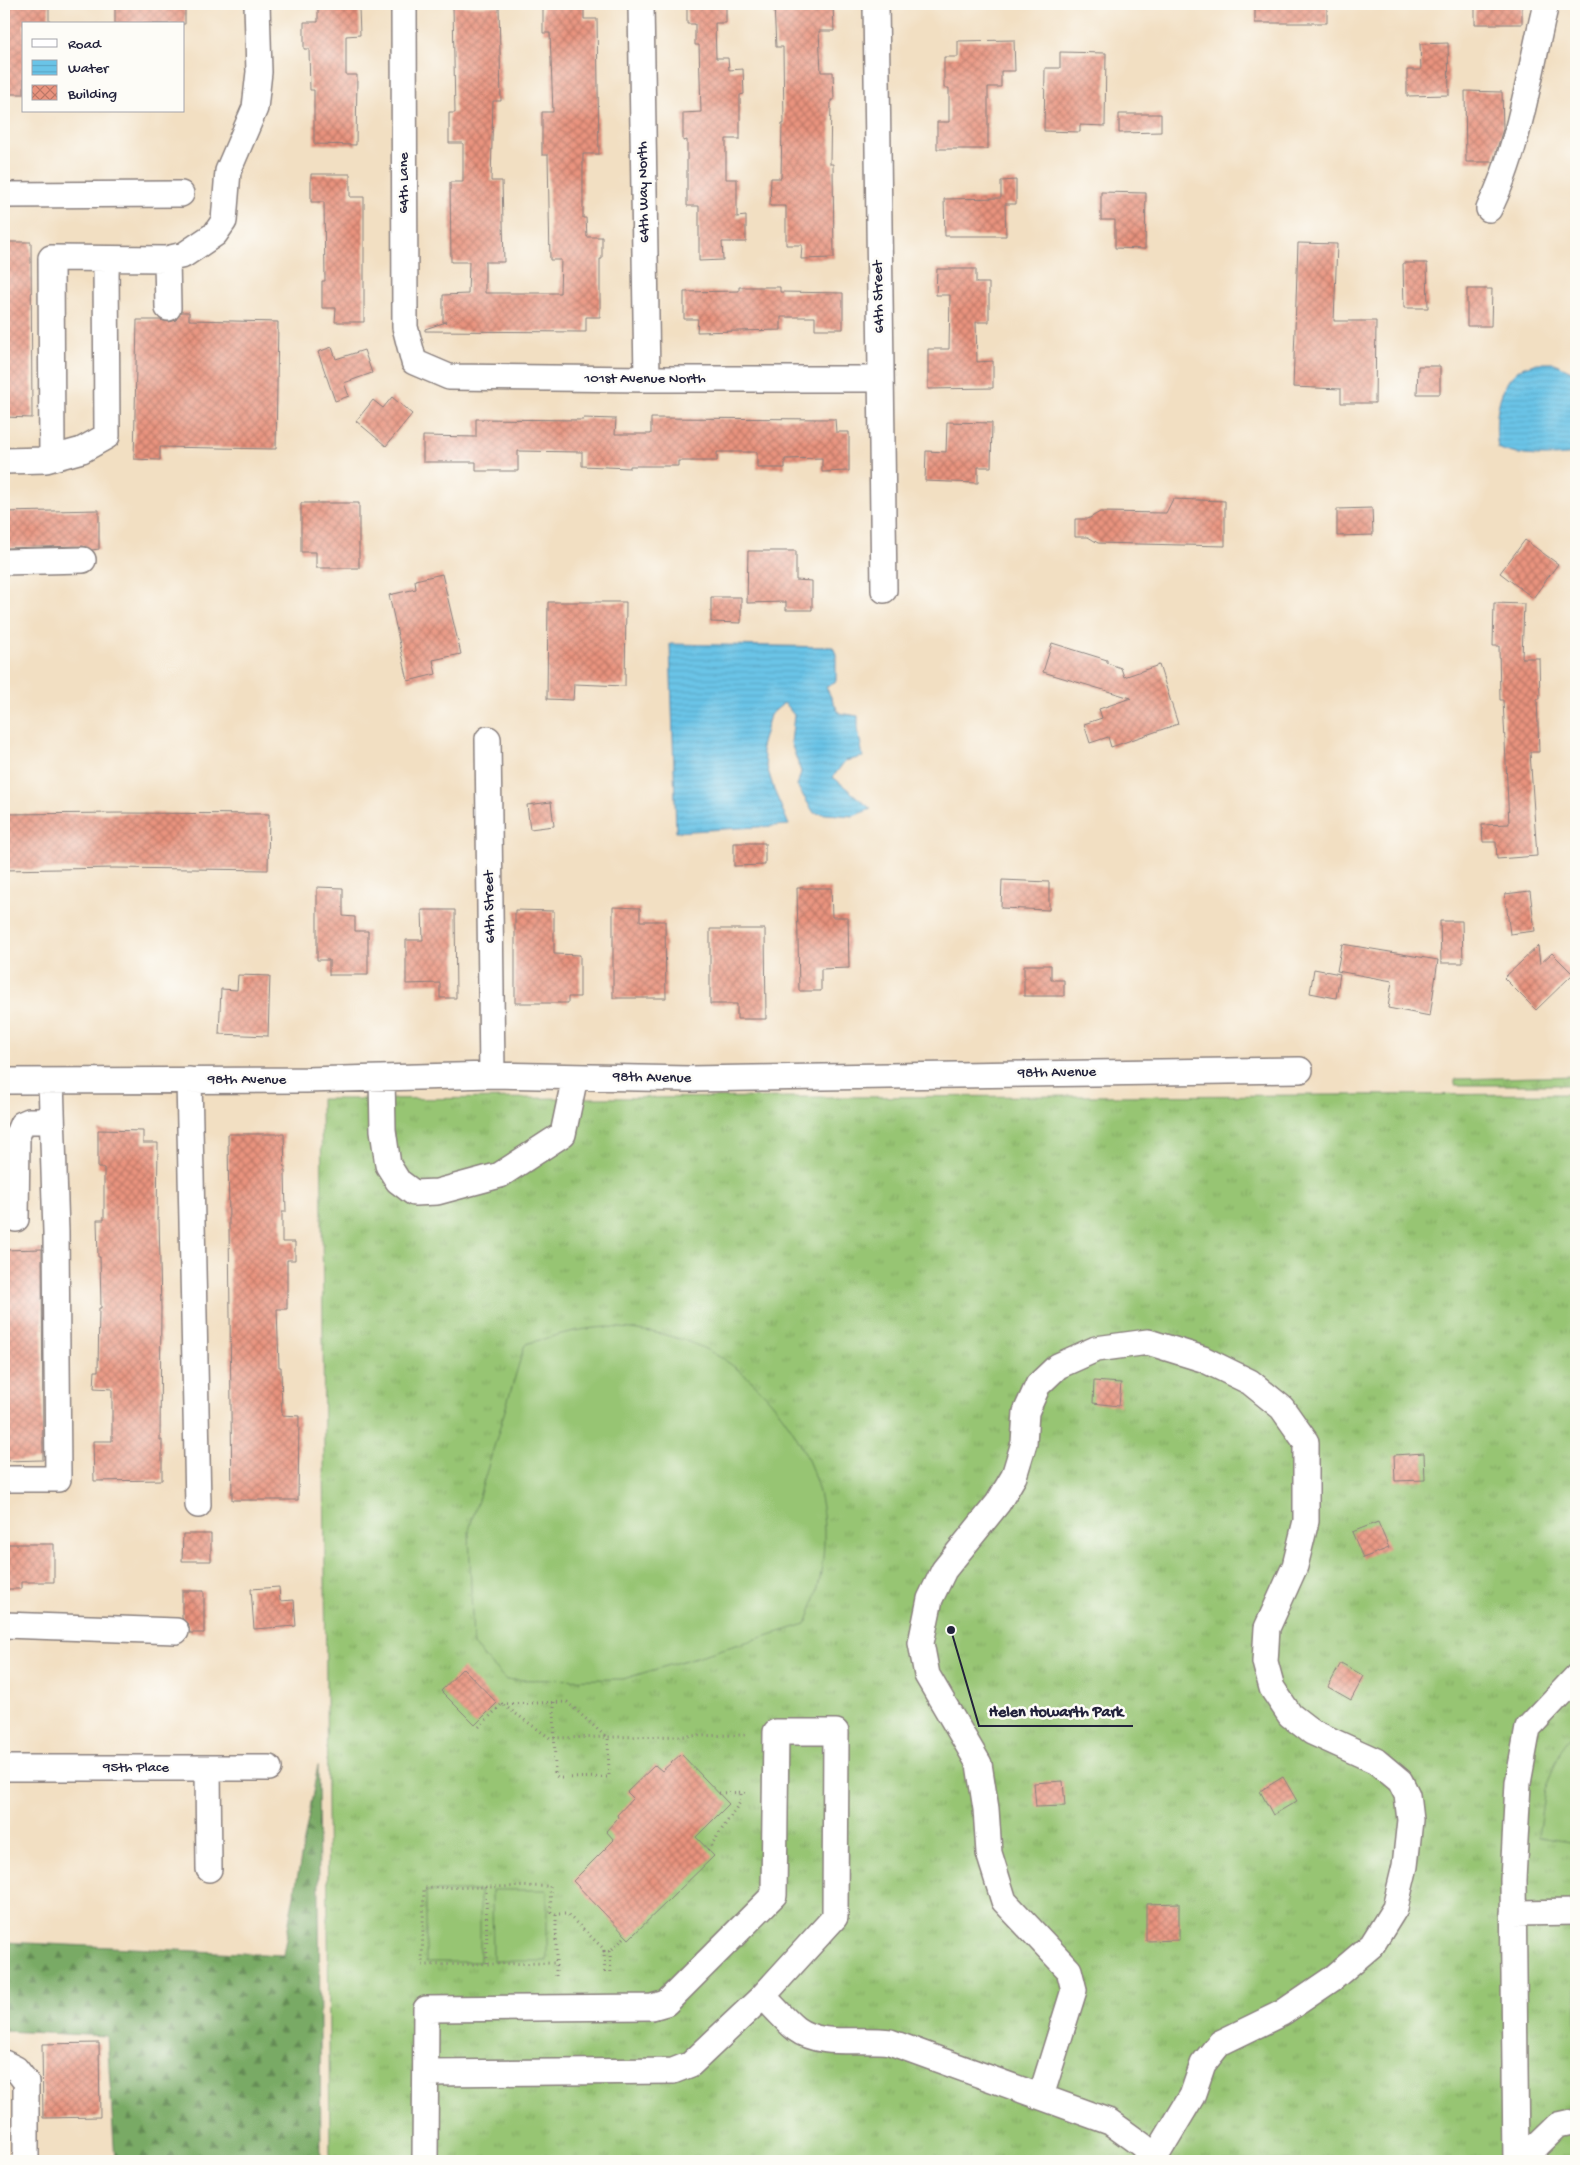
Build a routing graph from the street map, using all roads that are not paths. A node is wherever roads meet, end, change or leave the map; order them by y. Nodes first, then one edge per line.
1 (257, 4) edge
2 (404, 4) edge
3 (641, 4) edge
4 (876, 4) edge
5 (1546, 4) edge
6 (181, 194) dead end
7 (4, 195) edge
8 (1489, 209) dead end
9 (167, 259) junction
10 (106, 260) junction
11 (168, 308) dead end
12 (414, 362) joint
13 (647, 379) junction
14 (880, 379) junction
15 (52, 458) junction
16 (4, 461) edge
17 (83, 560) dead end
18 (4, 562) edge
19 (884, 590) dead end
20 (488, 739) dead end
21 (1300, 1070) dead end
22 (492, 1075) junction
23 (575, 1077) junction
24 (382, 1078) junction
25 (189, 1080) junction
26 (4, 1081) edge
27 (51, 1081) junction
28 (52, 1121) junction
29 (16, 1219) dead end
30 (4, 1479) edge
31 (198, 1505) dead end
32 (4, 1625) edge
33 (176, 1631) dead end
34 (1576, 1677) edge
35 (4, 1768) edge
36 (208, 1768) junction
37 (269, 1768) dead end
38 (209, 1869) dead end
39 (1576, 1912) edge
40 (1513, 1913) junction
41 (763, 1996) junction
42 (4, 2063) edge
43 (426, 2072) junction
44 (1040, 2096) junction
45 (1576, 2121) edge
46 (26, 2161) edge
47 (425, 2161) edge
48 (1152, 2161) edge
49 (1516, 2161) edge
50 (1521, 2161) edge

1 - 9 street
2 - 12 street, 64th Lane
3 - 13 street, 64th Way North
4 - 14 street, 64th Street
5 - 8 street
6 - 7 street
9 - 10 street
9 - 11 street
10 - 15 street
10 - 15 street
12 - 13 street, 101st Avenue North
13 - 14 street, 101st Avenue North
14 - 19 street, 64th Street
15 - 16 street
17 - 18 street
20 - 22 street, 64th Street
21 - 23 street, 98th Avenue
22 - 23 street, 98th Avenue
22 - 24 street, 98th Avenue
23 - 24 street
24 - 25 street, 98th Avenue
25 - 27 street, 98th Avenue
25 - 31 street
26 - 27 street, 98th Avenue
27 - 28 street
28 - 29 street
28 - 30 street
32 - 33 street
34 - 40 street
35 - 36 street, 95th Place
36 - 37 street, 95th Place
36 - 38 street
39 - 40 street
40 - 49 street
41 - 43 street
41 - 43 street
41 - 44 street
42 - 46 street
43 - 47 street
44 - 48 street
44 - 48 street
45 - 50 street

